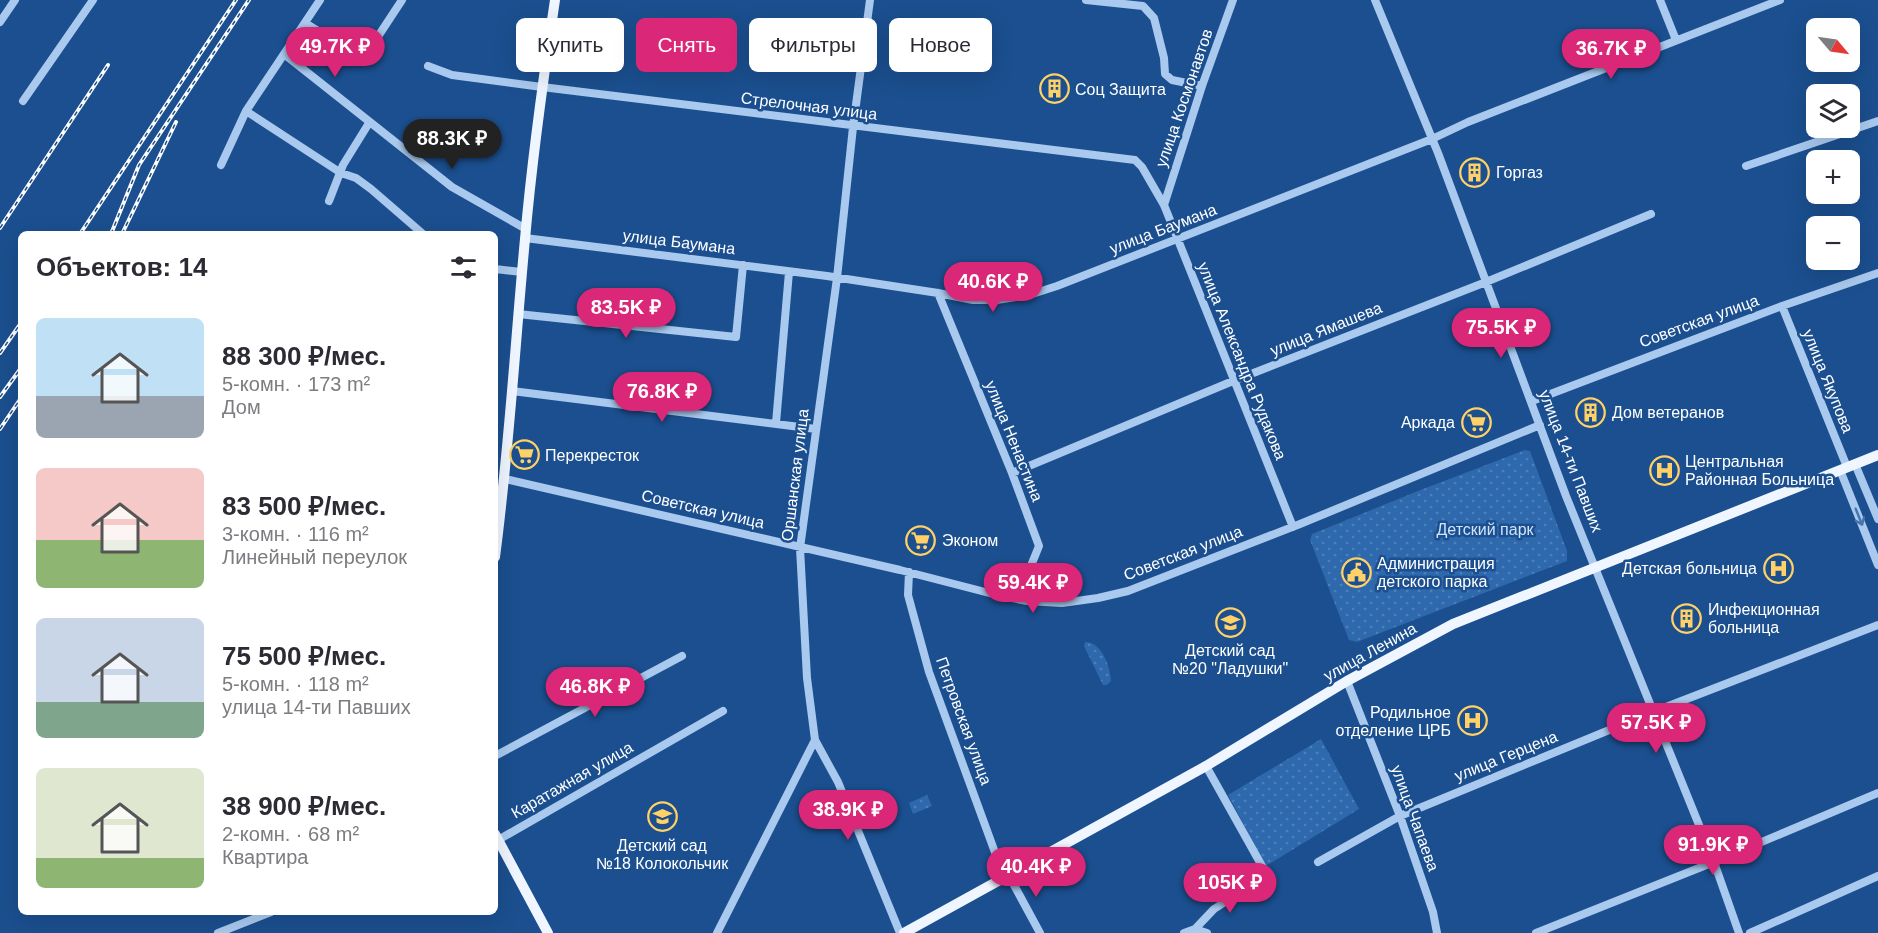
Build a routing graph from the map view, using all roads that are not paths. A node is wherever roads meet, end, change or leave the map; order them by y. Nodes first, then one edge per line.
1 (15, 0) edge
2 (93, 0) edge
3 (320, 0) edge
4 (402, 0) edge
5 (555, 0) edge
6 (870, 0) edge
7 (1086, 0) edge
8 (1233, 0) edge
9 (1375, 0) edge
10 (1660, 0) edge
11 (1780, 0) edge
12 (0, 22) edge
13 (305, 23) junction
14 (1676, 40) junction
15 (284, 54) junction
16 (428, 66) dead end
17 (1202, 86) junction
18 (542, 87) junction
19 (23, 101) dead end
20 (246, 111) junction
21 (1878, 121) edge
22 (369, 123) junction
23 (853, 127) junction
24 (1432, 139) junction
25 (221, 165) dead end
26 (1746, 166) dead end
27 (341, 173) junction
28 (329, 201) dead end
29 (1164, 205) junction
30 (1652, 214) dead end
31 (420, 231) edge
32 (526, 233) junction
33 (1177, 240) junction
34 (743, 265) junction
35 (498, 269) edge
36 (522, 272) junction
37 (789, 272) junction
38 (1878, 273) edge
39 (837, 278) junction
40 (1486, 282) junction
41 (938, 292) junction
42 (1782, 306) junction
43 (518, 314) junction
44 (1233, 381) junction
45 (512, 391) junction
46 (1532, 401) junction
47 (776, 423) junction
48 (1540, 425) junction
49 (816, 429) junction
50 (1878, 455) edge
51 (1848, 467) junction
52 (1012, 473) junction
53 (505, 479) junction
54 (1878, 519) edge
55 (1293, 527) junction
56 (498, 537) edge
57 (800, 548) junction
58 (1878, 565) edge
59 (1596, 567) junction
60 (909, 573) junction
61 (1027, 601) junction
62 (1878, 625) edge
63 (682, 656) dead end
64 (1347, 681) junction
65 (723, 711) dead end
66 (1653, 712) junction
67 (816, 740) junction
68 (498, 754) edge
69 (1206, 766) junction
70 (1878, 793) edge
71 (1400, 816) junction
72 (498, 836) edge
73 (498, 839) edge
74 (1318, 862) dead end
75 (1714, 862) junction
76 (1006, 876) junction
77 (1878, 876) edge
78 (263, 915) edge
79 (1195, 929) junction
80 (218, 933) edge
81 (549, 933) edge
82 (717, 933) edge
83 (902, 933) edge
84 (1040, 933) edge
85 (1184, 933) edge
86 (1207, 933) edge
87 (1437, 933) edge
88 (1536, 933) edge
89 (1738, 933) edge
90 (1750, 933) edge

1 - 12 street
2 - 19 street
3 - 13 street
4 - 13 street
5 - 18 main road
6 - 23 street, Оршанская улица
7 - 17 street
8 - 17 street, улица Космонавтов
9 - 24 street, улица 14-ти Павших
10 - 14 street
11 - 14 street, улица Баумана
13 - 15 street
14 - 24 street, улица Баумана
15 - 20 street
15 - 22 street
16 - 18 street, Стрелочная улица
17 - 29 street, улица Космонавтов
18 - 23 street, Стрелочная улица
18 - 32 main road
20 - 25 street
20 - 27 street
21 - 26 street
22 - 27 street
22 - 32 street
23 - 29 street, Стрелочная улица
23 - 39 street, Оршанская улица
24 - 33 street, улица Баумана
24 - 40 street, улица 14-ти Павших
27 - 28 street
27 - 31 street
29 - 33 street, улица Александра Рудакова
30 - 40 street, улица Ямашева
32 - 34 street, улица Баумана
32 - 36 main road
33 - 41 street, улица Баумана
33 - 44 street, улица Александра Рудакова
34 - 37 street, улица Баумана
34 - 43 street
35 - 36 street
36 - 43 main road
37 - 39 street, улица Баумана
37 - 47 street
38 - 42 street, Советская улица
39 - 41 street, улица Баумана
39 - 49 street, Оршанская улица
40 - 44 street, улица Ямашева
40 - 46 street, улица 14-ти Павших
41 - 52 street, улица Ненастина
42 - 46 street, Советская улица
42 - 51 street, улица Якупова
43 - 45 main road
44 - 52 street, улица Ямашева
44 - 55 street, улица Александра Рудакова
45 - 47 street
45 - 53 main road
46 - 48 street, улица 14-ти Павших
47 - 49 street
48 - 55 street, Советская улица
48 - 59 street, улица 14-ти Павших
49 - 57 street, Оршанская улица
50 - 51 main road, улица Ленина
51 - 54 street
51 -> 58 street
51 - 59 main road, улица Ленина
52 - 61 street, улица Ненастина
53 - 56 main road
53 - 57 street, Советская улица
55 - 61 street, Советская улица
57 - 60 street, Советская улица
57 - 67 street, Оршанская улица
59 - 64 main road, улица Ленина
59 - 66 street, улица 14-ти Павших
60 - 61 street, Советская улица
60 - 76 street, Петровская улица
62 - 66 street, улица Герцена
63 - 68 street
64 - 69 main road, улица Ленина
64 - 71 street, улица Чапаева
65 - 72 street, Каратажная улица
66 - 71 street, улица Герцена
66 - 75 street, улица 14-ти Павших
67 - 82 street
67 - 83 street, Оршанская улица
69 - 76 main road, улица Ленина
69 - 79 street
70 - 75 street
71 - 74 street, улица Герцена
71 - 87 street, улица Чапаева
73 - 81 main road
75 - 88 street
75 - 89 street, улица 14-ти Павших
76 - 83 main road, улица Ленина
76 - 84 street, Петровская улица
77 - 90 street
78 - 80 street
79 - 85 street
79 - 86 street

